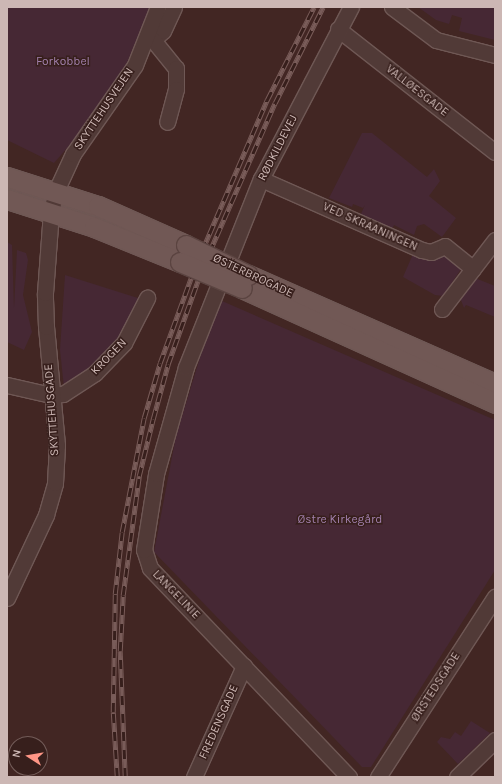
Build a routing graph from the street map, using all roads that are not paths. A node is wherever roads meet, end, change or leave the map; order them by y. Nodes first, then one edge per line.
1 (158, 7) edge
2 (174, 7) edge
3 (351, 7) edge
4 (392, 7) edge
5 (338, 29) junction
6 (150, 39) junction
7 (495, 55) edge
8 (167, 122) dead end
9 (495, 152) edge
10 (7, 177) edge
11 (261, 179) junction
12 (56, 191) junction
13 (7, 199) edge
14 (51, 212) junction
15 (495, 240) edge
16 (183, 253) junction
17 (473, 269) junction
18 (245, 282) junction
19 (215, 293) joint
20 (146, 298) dead end
21 (442, 309) dead end
22 (495, 384) edge
23 (7, 385) edge
24 (52, 395) junction
25 (495, 403) edge
26 (13, 570) edge
27 (495, 597) edge
28 (7, 598) edge
29 (244, 666) junction
30 (495, 740) edge
31 (194, 777) edge
32 (349, 777) edge
33 (378, 777) edge
34 (457, 777) edge

1 - 6 street, SKYTTEHUSVEJEN
2 - 6 street
3 - 5 street, RØDKILDEVEJ
4 - 7 street
5 - 9 street, VALLØESGADE
5 - 11 street, RØDKILDEVEJ
6 - 8 street
6 - 12 street, SKYTTEHUSVEJEN
10 - 12 main road, ØSTERBROGADE
11 - 17 street, VED SKRAANINGEN
11 - 19 street, RØDKILDEVEJ
12 - 14 street, SKYTTEHUSVEJEN
12 - 16 main road, ØSTERBROGADE
13 - 14 main road, ØSTERBROGADE
14 - 16 main road, ØSTERBROGADE
14 - 24 street, SKYTTEHUSGADE
15 - 17 street
16 - 18 main road, ØSTERBROGADE, bridge
17 - 21 street
18 - 22 main road, ØSTERBROGADE
18 - 25 main road, ØSTERBROGADE
19 - 29 street, LANGELINIE
20 - 24 street, KROGEN
23 - 24 street
24 - 26 street, SKYTTEHUSGADE
26 - 28 street, SKYTTEHUSGADE
27 - 33 street, ØRSTEDSGADE
29 - 31 street, FREDENSGADE
29 - 32 street, LANGELINIE
30 - 34 street

